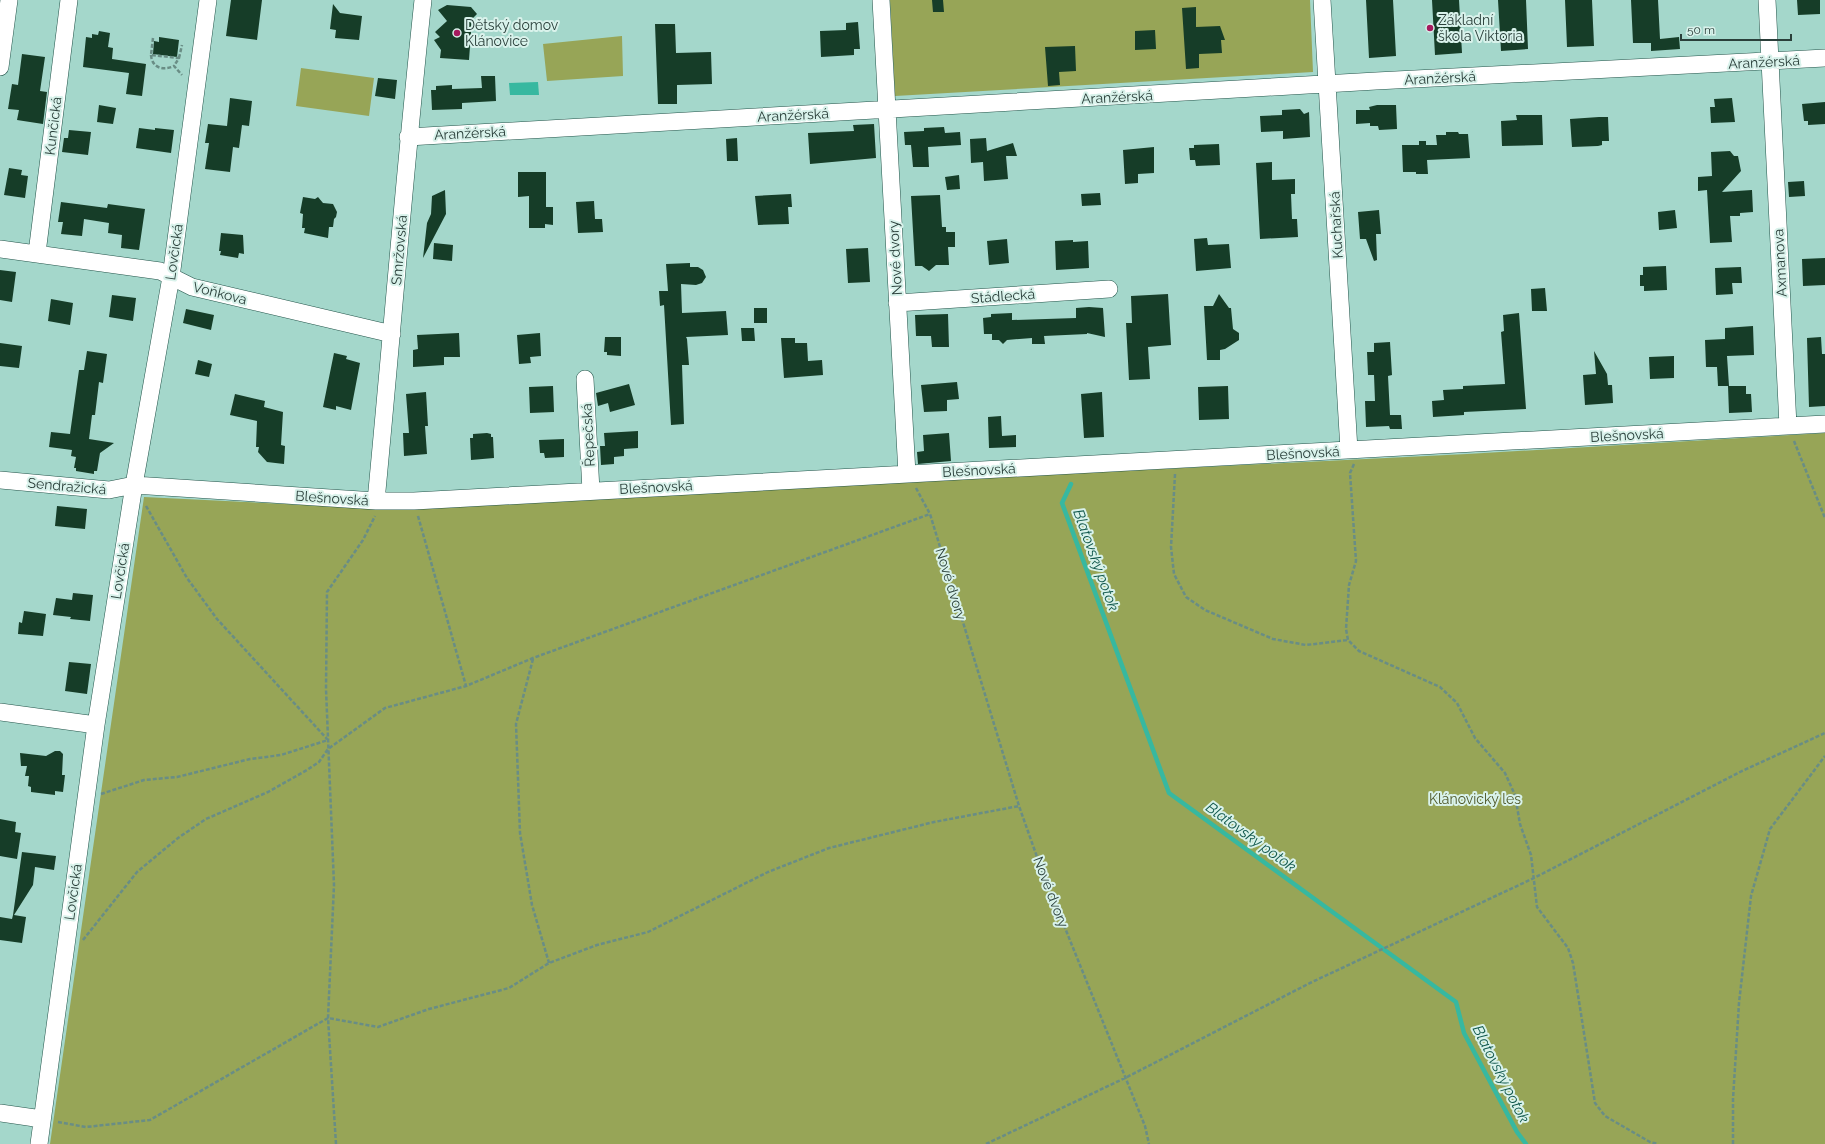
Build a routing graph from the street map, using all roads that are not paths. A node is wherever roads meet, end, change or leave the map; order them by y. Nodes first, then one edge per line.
1 (9, 0) edge
2 (69, 0) edge
3 (208, 0) edge
4 (423, 0) edge
5 (881, 0) edge
6 (1322, 0) edge
7 (1766, 0) edge
8 (1825, 58) edge
9 (1770, 61) junction
10 (0, 67) edge
11 (1327, 84) junction
12 (886, 110) junction
13 (408, 137) junction
14 (0, 249) edge
15 (37, 253) junction
16 (171, 277) junction
17 (1109, 289) dead end
18 (897, 303) junction
19 (392, 334) junction
20 (585, 379) dead end
21 (1825, 424) edge
22 (1788, 426) junction
23 (1352, 456) junction
24 (907, 474) junction
25 (0, 480) edge
26 (134, 486) junction
27 (591, 491) junction
28 (376, 501) junction
29 (0, 712) edge
30 (96, 725) junction
31 (0, 1113) edge
32 (42, 1118) junction
33 (39, 1144) edge

1 - 10 street
2 - 15 street, Kunčická
3 - 16 street, Lovčická
4 - 13 street, Smržovská
5 - 12 street, Nové dvory
6 - 11 street, Kuchařská
7 - 9 street, Axmanova
8 - 9 street, Aranžérská
9 - 11 street, Aranžérská
9 - 22 street, Axmanova
11 - 12 street, Aranžérská
11 - 23 street, Kuchařská
12 - 13 street, Aranžérská
12 - 18 street, Nové dvory
13 - 19 street, Smržovská
14 - 15 street, Voňkova
15 - 16 street, Voňkova
16 - 19 street, Voňkova
16 - 26 street, Lovčická
17 - 18 street, Stádlecká
18 - 24 street, Nové dvory
19 - 28 street, Smržovská
20 - 27 street, Řepečská
21 - 22 street, Blešnovská
22 - 23 street, Blešnovská
23 - 24 street, Blešnovská
24 - 27 street, Blešnovská
25 - 26 street, Sendražická
26 - 28 street, Blešnovská
26 - 30 street, Lovčická
27 - 28 street, Blešnovská
29 - 30 street
30 - 32 street, Lovčická
31 - 32 street
32 - 33 street, Lovčická

